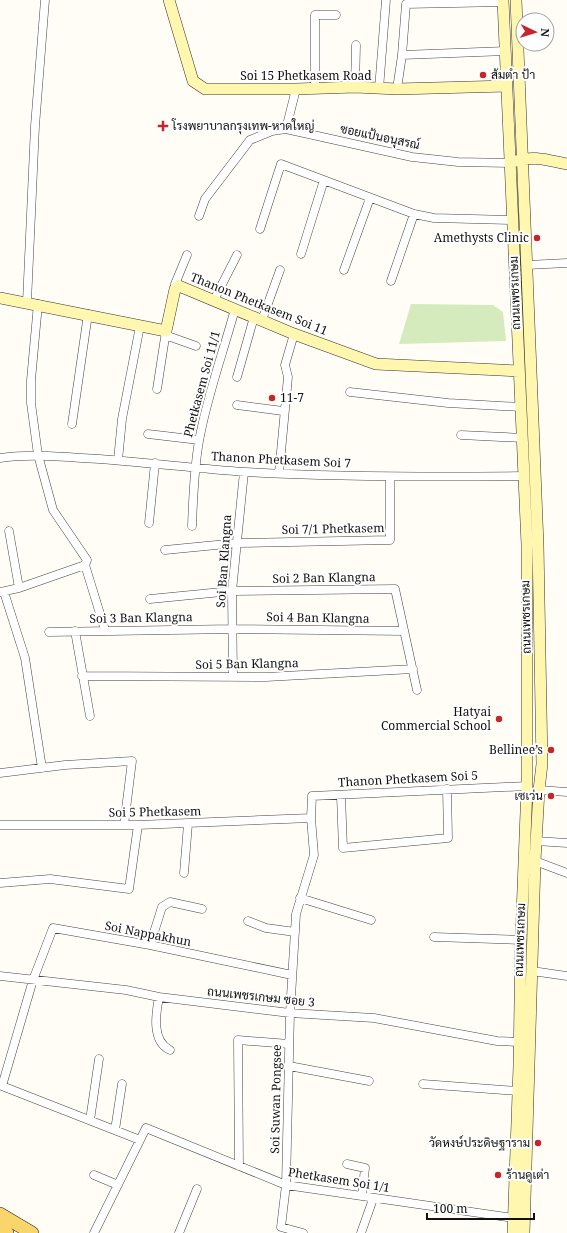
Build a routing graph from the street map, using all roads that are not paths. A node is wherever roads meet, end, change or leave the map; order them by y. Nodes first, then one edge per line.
1 (45, 0) edge
2 (169, 0) edge
3 (386, 0) edge
4 (516, 0) edge
5 (503, 1) edge
6 (336, 15) dead end
7 (356, 45) dead end
8 (506, 51) junction
9 (402, 55) junction
10 (507, 86) junction
11 (355, 87) junction
12 (315, 89) junction
13 (379, 89) junction
14 (296, 90) junction
15 (397, 90) junction
16 (286, 129) junction
17 (524, 158) junction
18 (510, 163) junction
19 (567, 164) edge
20 (324, 180) junction
21 (370, 198) junction
22 (414, 214) junction
23 (199, 216) dead end
24 (512, 220) junction
25 (260, 229) dead end
26 (237, 254) dead end
27 (300, 254) dead end
28 (188, 255) dead end
29 (567, 264) edge
30 (527, 265) junction
31 (280, 270) dead end
32 (344, 270) dead end
33 (391, 281) dead end
34 (175, 284) junction
35 (0, 298) edge
36 (214, 300) junction
37 (32, 303) junction
38 (235, 309) junction
39 (88, 314) junction
40 (258, 318) junction
41 (140, 326) junction
42 (166, 333) junction
43 (294, 334) junction
44 (196, 346) dead end
45 (519, 371) junction
46 (237, 377) dead end
47 (157, 389) dead end
48 (350, 392) dead end
49 (237, 405) dead end
50 (521, 407) junction
51 (283, 410) junction
52 (72, 424) dead end
53 (148, 434) dead end
54 (461, 435) dead end
55 (523, 438) junction
56 (199, 440) junction
57 (38, 455) junction
58 (0, 458) edge
59 (118, 460) junction
60 (155, 463) junction
61 (195, 467) junction
62 (244, 472) junction
63 (279, 473) junction
64 (524, 476) junction
65 (390, 477) junction
66 (149, 523) dead end
67 (192, 526) dead end
68 (9, 531) dead end
69 (237, 543) junction
70 (533, 545) junction
71 (165, 550) dead end
72 (85, 565) junction
73 (20, 588) junction
74 (232, 591) junction
75 (2, 592) edge
76 (150, 599) dead end
77 (233, 629) junction
78 (106, 630) junction
79 (75, 631) junction
80 (404, 631) junction
81 (49, 632) dead end
82 (413, 669) junction
83 (82, 676) junction
84 (233, 677) junction
85 (417, 690) dead end
86 (90, 716) dead end
87 (42, 768) junction
88 (0, 773) edge
89 (527, 786) junction
90 (447, 789) junction
91 (538, 790) junction
92 (567, 792) edge
93 (341, 796) junction
94 (310, 818) junction
95 (188, 824) junction
96 (0, 825) edge
97 (124, 825) junction
98 (138, 825) junction
99 (536, 841) junction
100 (567, 843) edge
101 (535, 861) junction
102 (184, 873) dead end
103 (567, 873) edge
104 (0, 883) edge
105 (300, 898) junction
106 (202, 909) dead end
107 (371, 920) dead end
108 (248, 921) dead end
109 (295, 932) junction
110 (434, 936) dead end
111 (521, 940) junction
112 (150, 945) junction
113 (532, 971) junction
114 (292, 975) junction
115 (0, 976) edge
116 (567, 976) edge
117 (33, 980) junction
118 (159, 997) junction
119 (290, 1013) junction
120 (519, 1042) junction
121 (289, 1044) junction
122 (170, 1050) dead end
123 (99, 1059) dead end
124 (289, 1066) junction
125 (524, 1067) junction
126 (369, 1081) dead end
127 (122, 1084) dead end
128 (423, 1084) dead end
129 (518, 1091) junction
130 (90, 1120) junction
131 (115, 1130) junction
132 (140, 1140) junction
133 (347, 1164) dead end
134 (239, 1166) junction
135 (94, 1175) dead end
136 (118, 1185) junction
137 (286, 1186) junction
138 (197, 1189) dead end
139 (362, 1196) junction
140 (373, 1199) junction
141 (0, 1214) edge
142 (514, 1218) junction
143 (0, 1228) edge
144 (8, 1233) edge
145 (32, 1233) edge
146 (94, 1233) edge
147 (179, 1233) edge
148 (303, 1233) edge
149 (361, 1233) edge
150 (513, 1233) edge
151 (524, 1233) edge

1 - 37 street
2 - 14 main road, Soi 15 Phetkasem Road
3 - 13 street
4 - 17 main road, ถนนเพชรเกษม
5 - 8 main road, ถนนเพชรเกษม
5 - 9 street
6 - 12 street
7 - 11 street
8 - 9 street
8 - 10 main road, ถนนเพชรเกษม
9 - 15 street
10 - 15 main road, Soi 15 Phetkasem Road
10 - 18 main road, ถนนเพชรเกษม
11 - 12 main road, Soi 15 Phetkasem Road
11 - 13 main road, Soi 15 Phetkasem Road
12 - 14 main road, Soi 15 Phetkasem Road
13 - 15 main road, Soi 15 Phetkasem Road
14 - 16 street
16 - 18 street, ซอยแป้นอนุสรณ์
16 - 23 street
17 - 18 main road
17 - 19 main road
17 - 30 main road, ถนนเพชรเกษม
18 - 24 main road, ถนนเพชรเกษม
20 - 21 street
20 - 25 street
20 - 27 street
21 - 22 street
21 - 32 street
22 - 24 street
22 - 33 street
24 - 45 main road, ถนนเพชรเกษม
26 - 36 street
28 - 34 street
29 - 30 street
30 - 70 main road, ถนนเพชรเกษม
31 - 40 street
34 - 36 main road, Thanon Phetkasem Soi 11
34 - 42 main road, Thanon Phetkasem Soi 11
35 - 37 main road
36 - 38 main road, Thanon Phetkasem Soi 11
37 - 39 main road
37 - 57 street
38 - 40 main road, Thanon Phetkasem Soi 11
38 - 56 street, Phetkasem Soi 11/1
39 - 41 main road
39 - 52 street
40 - 43 main road, Thanon Phetkasem Soi 11
40 - 46 street
41 - 42 main road
41 - 59 street
42 - 44 street
42 - 47 street
43 - 45 main road, Thanon Phetkasem Soi 11
43 - 51 street
45 - 50 main road, ถนนเพชรเกษม
48 - 50 street
49 - 51 street
50 - 55 main road, ถนนเพชรเกษม
51 - 63 street
53 - 56 street
54 - 55 street
55 - 64 main road, ถนนเพชรเกษม
56 - 61 street, Phetkasem Soi 11/1
57 - 58 street, Thanon Phetkasem Soi 7
57 - 59 street, Thanon Phetkasem Soi 7
57 - 72 street
59 - 60 street, Thanon Phetkasem Soi 7
60 - 61 street, Thanon Phetkasem Soi 7
60 - 66 street
61 - 62 street, Thanon Phetkasem Soi 7
61 - 67 street, Phetkasem Soi 11/1
62 - 63 street, Thanon Phetkasem Soi 7
62 - 69 street, Soi Ban Klangna
63 - 65 street, Thanon Phetkasem Soi 7
64 - 65 street, Thanon Phetkasem Soi 7
64 - 70 main road, ถนนเพชรเกษม
65 - 69 street, Soi 7/1 Phetkasem
68 - 73 street
69 - 71 street
69 - 74 street, Soi Ban Klangna
70 - 89 main road, ถนนเพชรเกษม
70 - 91 main road, ถนนเพชรเกษม
72 - 73 street
72 - 78 street
73 - 75 street
74 - 76 street, Soi 2 Ban Klangna
74 - 77 street, Soi Ban Klangna
74 - 80 street, Soi 2 Ban Klangna
75 - 87 street
77 - 78 street, Soi 3 Ban Klangna
77 - 80 street, Soi 4 Ban Klangna
77 - 84 street, Soi Ban Klangna
78 - 79 street, Soi 3 Ban Klangna
79 - 81 street, Soi 3 Ban Klangna
79 - 83 street
80 - 82 street, Soi 2 Ban Klangna
82 - 84 street, Soi 5 Ban Klangna
82 - 85 street, Soi 2 Ban Klangna
83 - 84 street, Soi 5 Ban Klangna
83 - 86 street
87 - 88 street
87 - 97 street
89 - 90 street, Thanon Phetkasem Soi 5
89 - 111 main road, ถนนเพชรเกษม
90 - 93 street, Thanon Phetkasem Soi 5
90 - 93 street
91 - 92 street
91 - 99 main road, ถนนเพชรเกษม
93 - 94 street, Thanon Phetkasem Soi 5
94 - 95 street, Soi 5 Phetkasem
94 - 105 street, Soi Suwan Pongsee
95 - 98 street, Soi 5 Phetkasem
95 - 102 street
96 - 97 street, Soi 5 Phetkasem
97 - 98 street, Soi 5 Phetkasem
98 - 104 street
99 - 100 street
99 - 101 main road, ถนนเพชรเกษม
101 - 103 street
101 - 113 main road, ถนนเพชรเกษม
105 - 107 street
105 - 109 street, Soi Suwan Pongsee
106 - 112 street
108 - 109 street
109 - 114 street, Soi Suwan Pongsee
110 - 111 street
111 - 120 main road, ถนนเพชรเกษม
112 - 114 street, Soi Nappakhun
112 - 117 street, Soi Nappakhun
113 - 116 street
113 - 125 main road, ถนนเพชรเกษม
114 - 119 street, Soi Suwan Pongsee
115 - 117 street, ถนนเพชรเกษม ซอย 3
117 - 118 street, ถนนเพชรเกษม ซอย 3
117 - 130 street
118 - 119 street, ถนนเพชรเกษม ซอย 3
118 - 122 street
119 - 120 street, ถนนเพชรเกษม ซอย 3
119 - 121 street, Soi Suwan Pongsee
120 - 125 main road, ถนนเพชรเกษม
121 - 124 street, Soi Suwan Pongsee
121 - 134 street
123 - 130 street
124 - 126 street
124 - 137 street, Soi Suwan Pongsee
125 - 129 main road, ถนนเพชรเกษม
125 - 151 main road, ถนนเพชรเกษม
127 - 131 street
128 - 129 street
129 - 142 main road, ถนนเพชรเกษม
130 - 131 street
131 - 132 street
132 - 134 street, Phetkasem Soi 1/1
132 - 136 street
133 - 139 street
134 - 137 street, Phetkasem Soi 1/1
135 - 136 street
136 - 146 street
137 - 139 street, Phetkasem Soi 1/1
137 - 148 street, Soi Suwan Pongsee
138 - 147 street
139 - 140 street, Phetkasem Soi 1/1
140 - 142 street, Phetkasem Soi 1/1
140 - 149 street
141 - 145 main road
142 - 150 main road, ถนนเพชรเกษม
143 - 144 main road

